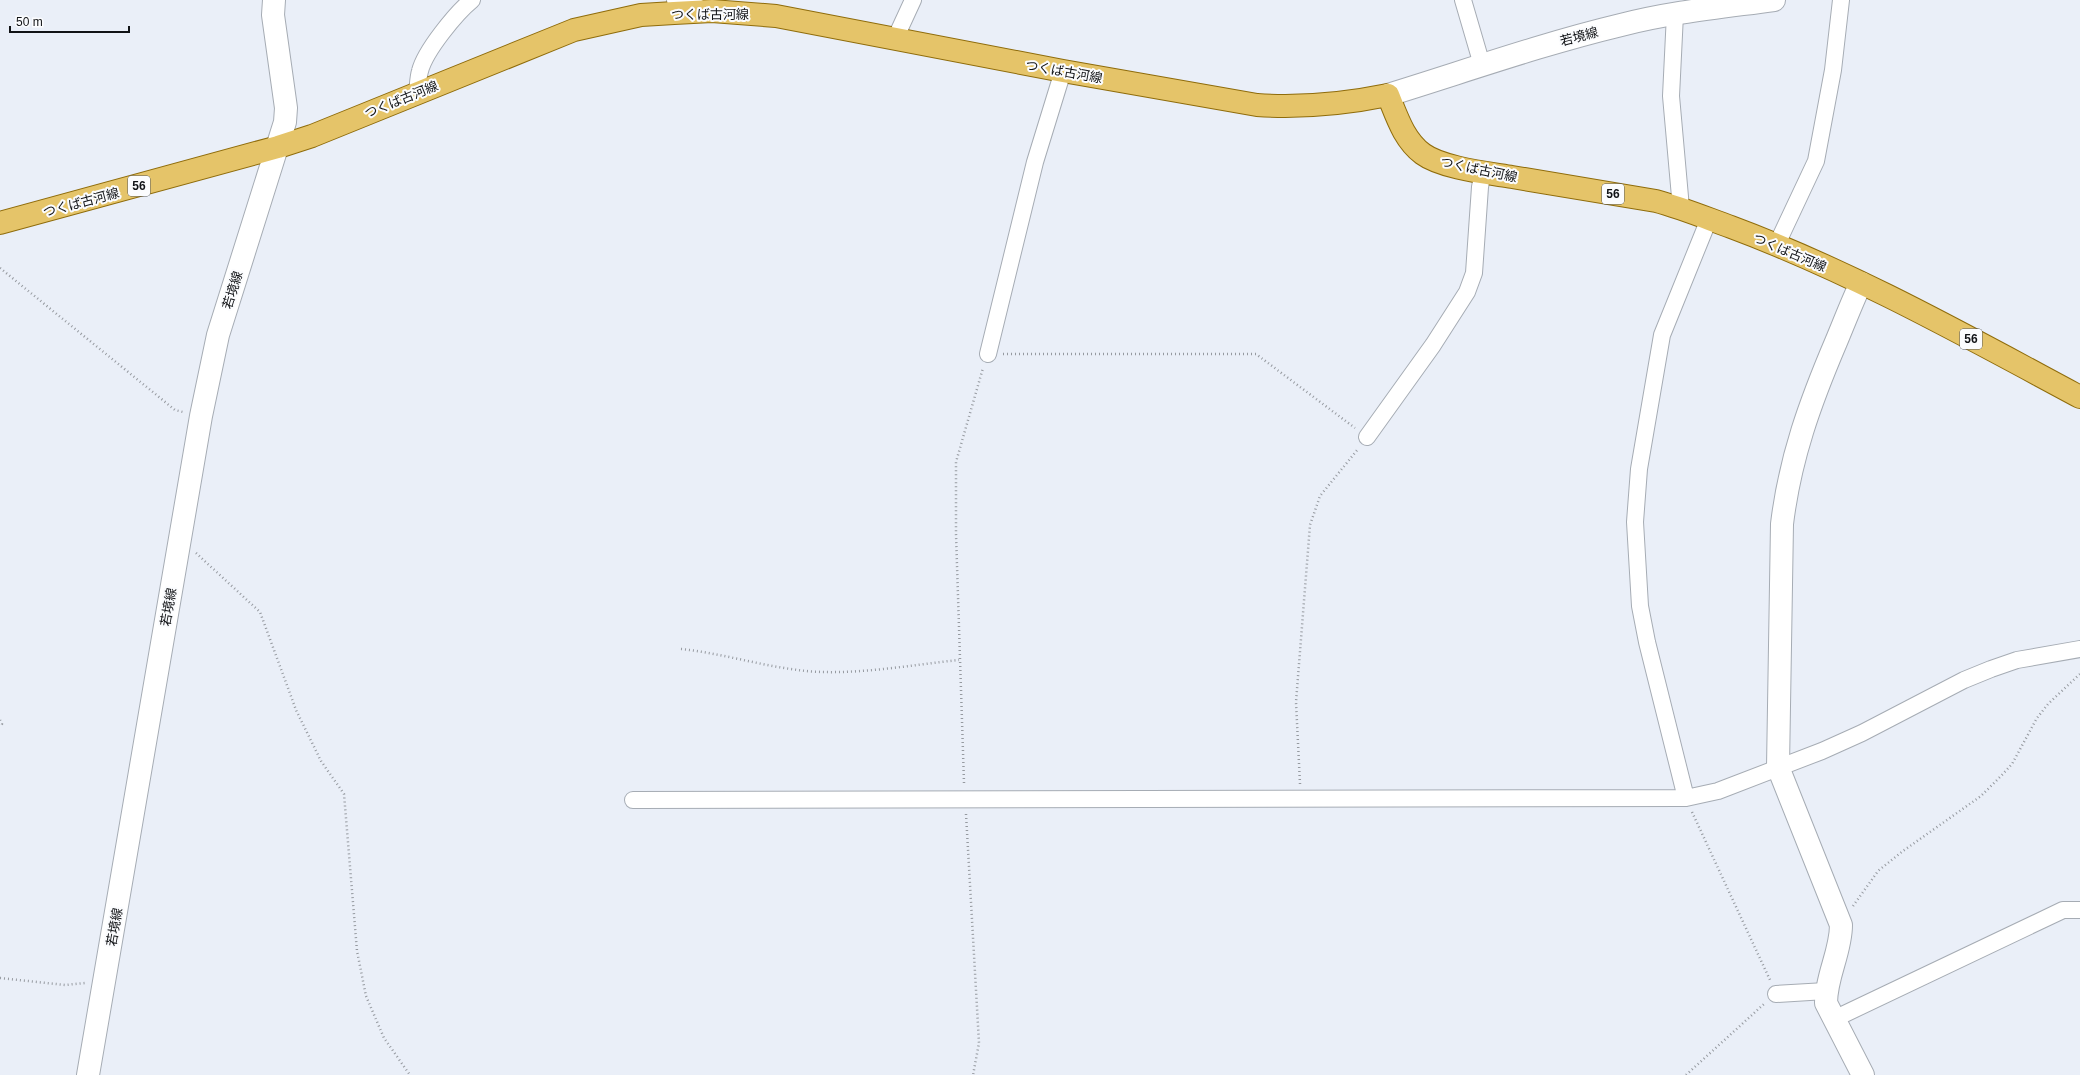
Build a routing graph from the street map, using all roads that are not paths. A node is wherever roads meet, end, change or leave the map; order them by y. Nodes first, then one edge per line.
1 (274, 0) edge
2 (472, 0) edge
3 (675, 0) edge
4 (913, 0) edge
5 (1463, 0) edge
6 (1774, 0) edge
7 (1841, 0) edge
8 (1681, 9) edge
9 (712, 11) junction
10 (895, 39) junction
11 (1482, 65) junction
12 (1063, 71) junction
13 (417, 92) junction
14 (1388, 95) junction
15 (278, 147) junction
16 (1484, 172) junction
17 (1681, 208) junction
18 (1709, 219) junction
19 (0, 223) edge
20 (1777, 244) junction
21 (1861, 283) junction
22 (988, 354) road end
23 (2080, 397) edge
24 (1366, 437) road end
25 (2080, 649) edge
26 (1778, 768) junction
27 (1686, 798) junction
28 (633, 800) dead end
29 (2080, 910) edge
30 (1826, 991) junction
31 (1776, 994) road end
32 (1834, 1019) junction
33 (88, 1075) edge
34 (1863, 1075) edge

1 - 15 main road, 若境線
2 - 13 street
3 - 9 street
4 - 10 street
5 - 11 street
6 - 8 main road, 若境線
7 - 20 street
8 - 11 main road, 若境線
8 - 17 street
9 - 10 main road, つくば古河線 / 56
9 - 13 main road, つくば古河線 / 56
10 - 12 main road, つくば古河線 / 56
11 - 14 main road, 若境線
12 - 14 main road, つくば古河線 / 56
12 - 22 street
13 - 15 main road, つくば古河線 / 56
14 - 16 main road, つくば古河線 / 56
15 - 19 main road, つくば古河線 / 56
15 - 33 main road, 若境線
16 - 17 main road, つくば古河線 / 56
16 - 24 street
17 - 18 main road, つくば古河線 / 56
18 - 20 main road, つくば古河線 / 56
18 - 27 street
20 - 21 main road, つくば古河線 / 56
21 - 23 main road, つくば古河線 / 56
21 - 26 main road
25 - 26 street
26 - 27 street
26 - 30 main road
27 - 28 street
29 - 32 street
30 - 31 street
30 - 32 main road
32 - 34 main road

